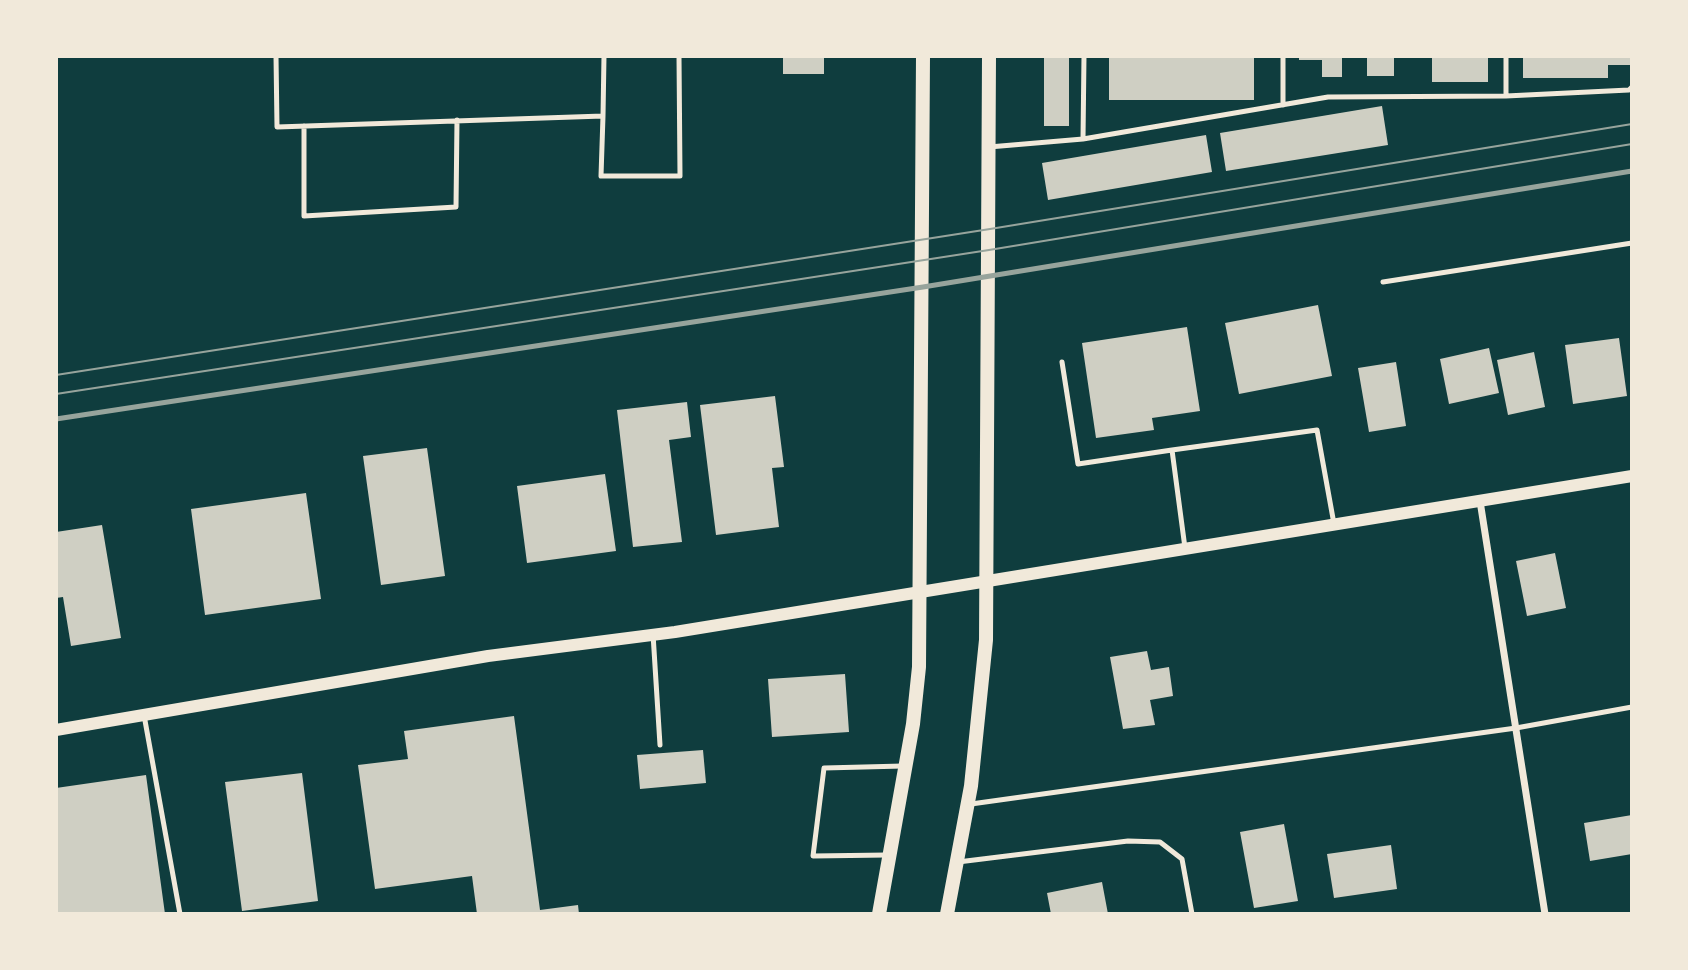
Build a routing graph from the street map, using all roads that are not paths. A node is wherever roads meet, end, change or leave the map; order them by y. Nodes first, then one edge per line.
1 (276, 56) edge
2 (604, 56) edge
3 (679, 56) edge
4 (923, 56) edge
5 (989, 56) edge
6 (1084, 56) edge
7 (1283, 56) edge
8 (1506, 56) edge
9 (1632, 87) edge
10 (1506, 96) junction
11 (1283, 105) junction
12 (603, 116) junction
13 (457, 120) junction
14 (303, 126) junction
15 (1083, 139) junction
16 (989, 147) junction
17 (1632, 243) edge
18 (1383, 282) dead end
19 (1062, 362) dead end
20 (1172, 450) junction
21 (1632, 476) edge
22 (1480, 501) junction
23 (1334, 524) junction
24 (1185, 548) junction
25 (988, 580) junction
26 (919, 593) junction
27 (653, 634) junction
28 (1632, 707) edge
29 (144, 715) junction
30 (1516, 727) junction
31 (56, 730) edge
32 (660, 745) dead end
33 (906, 766) junction
34 (967, 805) junction
35 (890, 855) junction
36 (956, 862) junction
37 (180, 914) edge
38 (879, 914) edge
39 (947, 914) edge
40 (1192, 914) edge
41 (1545, 914) edge

1 - 14 lane
2 - 12 lane
3 - 12 lane
4 - 26 main road
5 - 16 main road
6 - 15 lane
7 - 11 lane
8 - 10 lane
9 - 10 lane
10 - 11 lane
11 - 15 lane
12 - 13 lane
13 - 14 lane
13 - 14 lane
15 - 16 lane
16 - 25 main road
17 - 18 lane
19 - 20 lane
20 - 23 lane
20 - 24 lane
21 - 22 street
22 - 23 street
22 - 30 street
23 - 24 street
24 - 25 street
25 - 26 street
25 - 34 main road
26 - 27 street
26 - 33 main road
27 - 29 street
27 - 32 lane
28 - 30 lane
29 - 31 street
29 - 37 lane
30 - 34 lane
30 - 41 street
33 - 35 main road
33 - 35 lane
34 - 36 main road
35 - 38 main road
36 - 39 main road
36 - 40 lane

